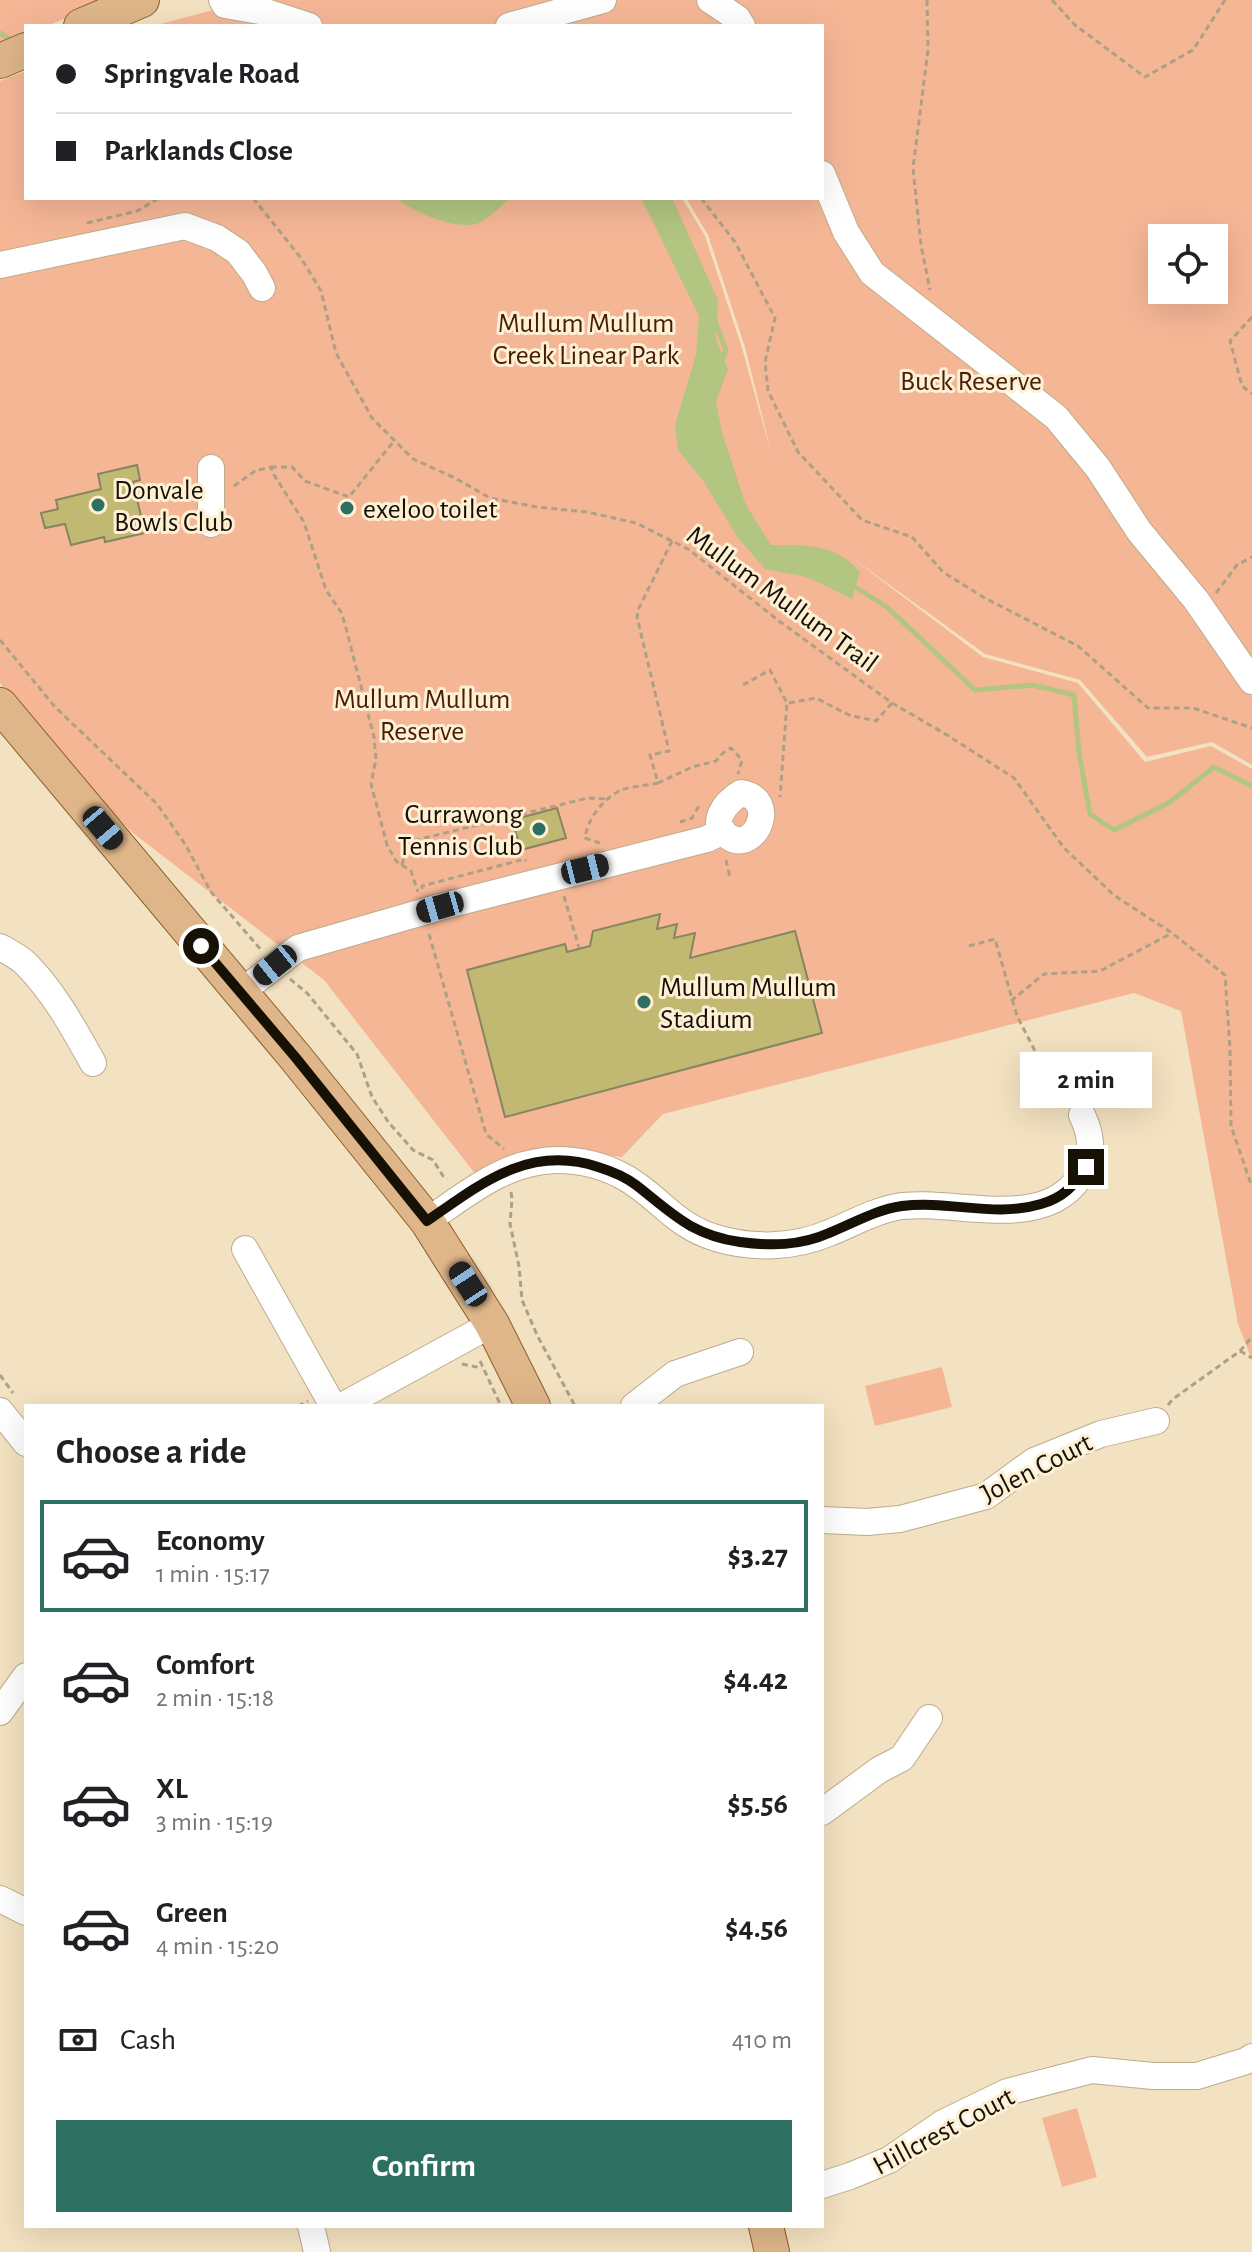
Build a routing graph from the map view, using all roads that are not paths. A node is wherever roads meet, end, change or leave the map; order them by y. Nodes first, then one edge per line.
1 (142, 0) edge
2 (222, 0) edge
3 (603, 0) edge
4 (710, 0) edge
5 (86, 24) edge
6 (303, 24) edge
7 (516, 24) edge
8 (741, 24) edge
9 (24, 51) edge
10 (0, 61) edge
11 (824, 179) edge
12 (0, 265) edge
13 (262, 288) dead end
14 (211, 468) dead end
15 (211, 524) dead end
16 (1252, 681) edge
17 (0, 705) edge
18 (723, 831) dead end
19 (0, 947) edge
20 (240, 993) junction
21 (93, 1063) dead end
22 (1082, 1115) road end
23 (427, 1221) junction
24 (245, 1249) dead end
25 (492, 1324) junction
26 (740, 1352) dead end
27 (348, 1404) edge
28 (532, 1404) edge
29 (637, 1404) edge
30 (9, 1405) edge
31 (1156, 1421) road end
32 (24, 1439) edge
33 (824, 1520) edge
34 (24, 1679) edge
35 (0, 1712) edge
36 (929, 1718) dead end
37 (824, 1811) edge
38 (0, 1899) edge
39 (24, 1911) edge
40 (1252, 2057) edge
41 (824, 2184) edge
42 (311, 2228) edge
43 (766, 2228) edge
44 (317, 2252) edge
45 (772, 2252) edge

1 - 5 main road
2 - 6 street
3 - 7 street
4 - 8 street
9 - 10 main road
11 - 16 street
12 - 13 street
14 - 15 street
17 - 20 main road
18 - 20 street
19 - 21 street
20 - 23 main road
22 - 23 street
23 - 25 main road
24 - 27 street
25 - 27 street
25 - 28 main road
26 - 29 street
30 - 32 street
31 - 33 street, Jolen Court
34 - 35 street
36 - 37 street
38 - 39 street
40 - 41 street, Hillcrest Court
42 - 44 street
43 - 45 main road

